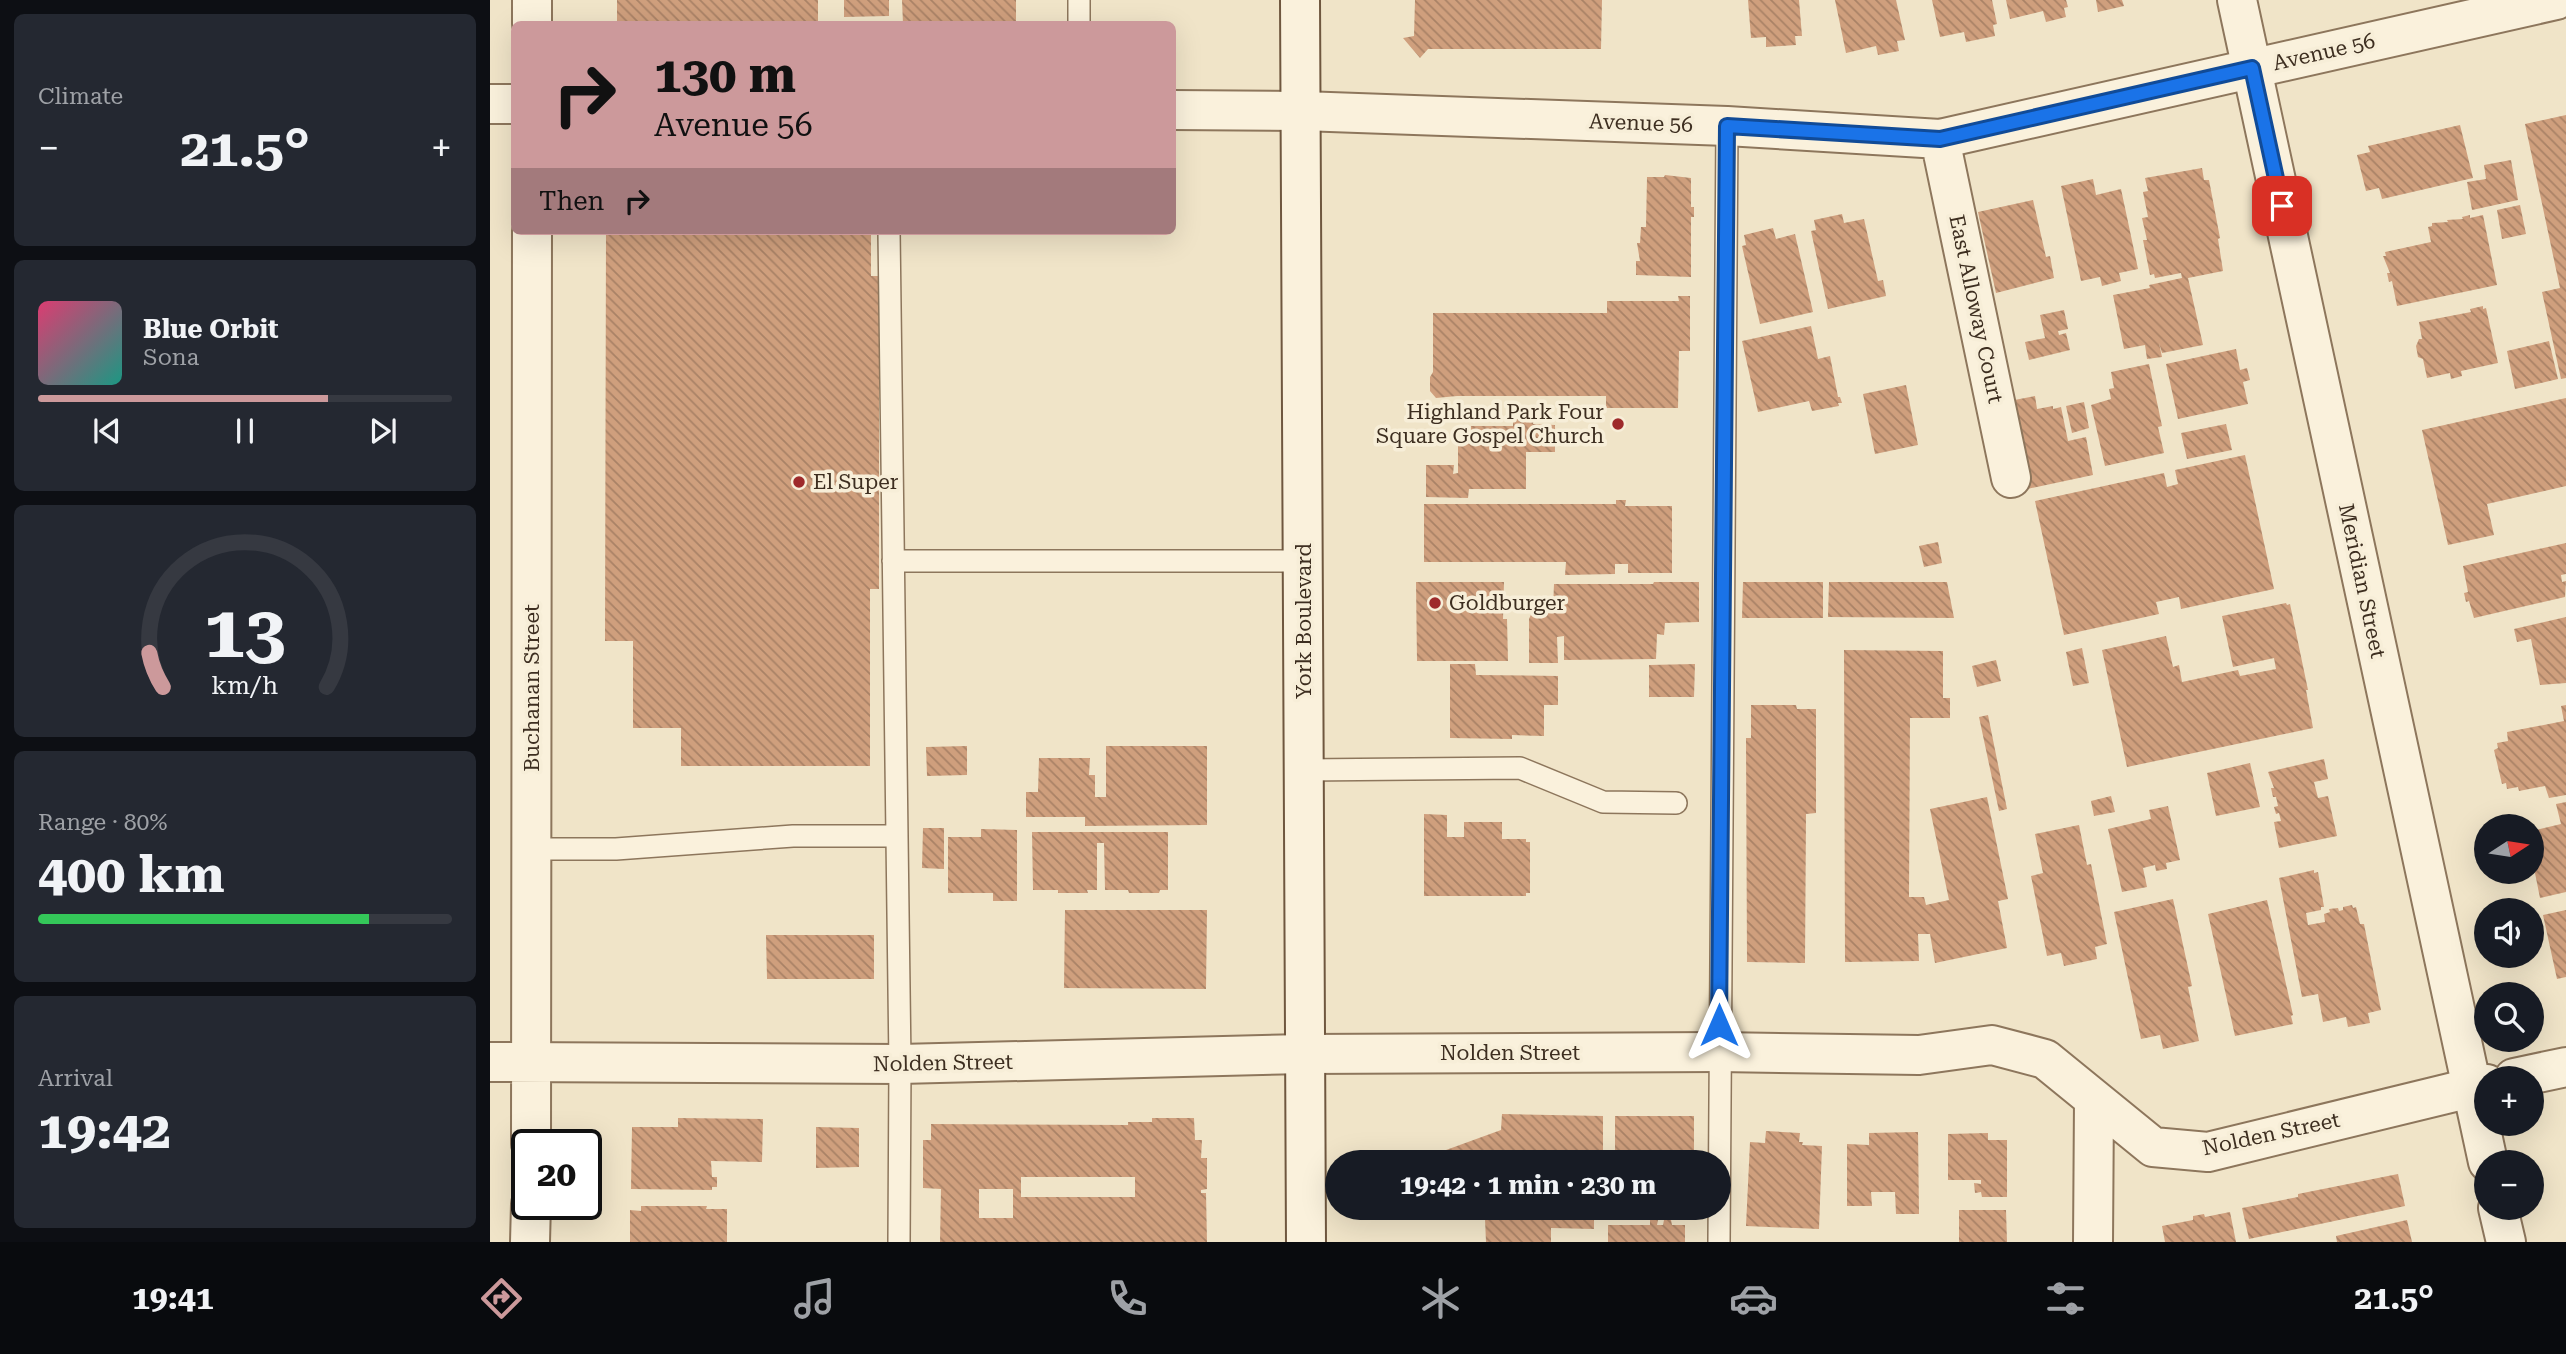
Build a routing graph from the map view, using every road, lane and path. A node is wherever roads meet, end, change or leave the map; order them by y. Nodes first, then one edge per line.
1 (532, 0) edge
2 (1079, 0) edge
3 (1300, 0) edge
4 (2237, 0) edge
5 (2556, 0) edge
6 (2508, 5) edge
7 (532, 21) edge
8 (1079, 21) edge
9 (2252, 68) junction
10 (490, 104) edge
11 (511, 104) edge
12 (1176, 110) edge
13 (1301, 111) junction
14 (1727, 126) junction
15 (1940, 139) junction
16 (533, 235) edge
17 (889, 235) edge
18 (2011, 478) dead end
19 (893, 561) junction
20 (1304, 561) junction
21 (1305, 770) junction
22 (1676, 803) dead end
23 (897, 836) junction
24 (532, 849) junction
25 (1719, 1052) junction
26 (1306, 1054) junction
27 (490, 1062) edge
28 (531, 1062) junction
29 (900, 1065) junction
30 (2475, 1066) edge
31 (2566, 1067) edge
32 (2544, 1072) edge
33 (2474, 1086) edge
34 (2094, 1101) junction
35 (531, 1129) edge
36 (531, 1220) edge
37 (2501, 1220) edge
38 (530, 1242) edge
39 (900, 1242) edge
40 (1306, 1242) edge
41 (1718, 1242) edge
42 (2093, 1242) edge
43 (2506, 1242) edge

1 - 7 street
2 - 8 lane
3 - 13 street, York Boulevard
4 - 9 street, Meridian Street
5 - 6 street, Avenue 56
6 - 9 street, Avenue 56
9 - 15 street, Avenue 56
9 - 30 street, Meridian Street
10 - 11 street
12 - 13 street, Avenue 56
13 - 14 street, Avenue 56
13 - 20 street, York Boulevard
14 - 15 street, Avenue 56
14 - 25 lane
15 - 18 street, East Alloway Court
16 - 24 street, Buchanan Street
17 - 19 lane
19 - 20 lane
19 - 23 lane
20 - 21 street, York Boulevard
21 - 22 lane
21 - 26 street, York Boulevard
23 - 24 lane
23 - 29 lane
24 - 28 street, Buchanan Street
25 - 26 street, Nolden Street
25 - 34 street, Nolden Street
25 - 41 lane
26 - 29 street, Nolden Street
26 - 40 street, York Boulevard
27 - 28 street, Nolden Street
28 - 29 street, Nolden Street
28 - 35 street, Buchanan Street
29 - 39 lane
31 - 32 street
33 - 34 street, Nolden Street
34 - 42 street
36 - 38 street
37 - 43 street

